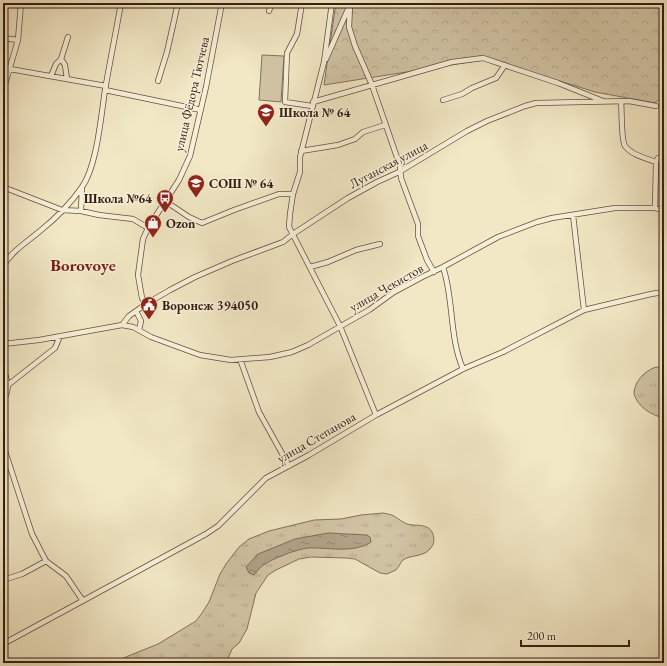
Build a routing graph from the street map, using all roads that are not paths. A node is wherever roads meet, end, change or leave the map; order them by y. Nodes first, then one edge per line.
1 (21, 3) edge
2 (121, 3) edge
3 (178, 3) edge
4 (222, 3) edge
5 (272, 3) edge
6 (302, 3) edge
7 (332, 3) edge
8 (350, 4) edge
9 (269, 11) dead end
10 (68, 37) dead end
11 (3, 38) edge
12 (18, 40) junction
13 (61, 59) junction
14 (324, 62) junction
15 (505, 65) junction
16 (10, 69) junction
17 (51, 76) junction
18 (67, 78) junction
19 (158, 81) dead end
20 (372, 85) junction
21 (105, 88) junction
22 (3, 91) edge
23 (443, 100) dead end
24 (621, 101) junction
25 (606, 102) junction
26 (313, 104) junction
27 (656, 106) dead end
28 (201, 110) junction
29 (385, 125) junction
30 (301, 151) junction
31 (664, 158) edge
32 (656, 162) junction
33 (399, 172) junction
34 (3, 188) edge
35 (82, 188) junction
36 (294, 194) junction
37 (165, 201) junction
38 (655, 208) junction
39 (62, 210) junction
40 (664, 210) edge
41 (81, 211) junction
42 (573, 215) junction
43 (148, 228) junction
44 (293, 234) junction
45 (380, 244) dead end
46 (3, 266) edge
47 (310, 267) junction
48 (443, 268) junction
49 (434, 272) junction
50 (664, 292) edge
51 (146, 304) junction
52 (584, 310) junction
53 (136, 311) junction
54 (122, 325) junction
55 (340, 326) junction
56 (139, 330) junction
57 (60, 336) junction
58 (3, 344) edge
59 (240, 359) junction
60 (3, 366) edge
61 (464, 369) junction
62 (20, 376) junction
63 (6, 377) junction
64 (8, 385) junction
65 (3, 402) edge
66 (376, 415) junction
67 (3, 445) edge
68 (289, 466) junction
69 (46, 561) junction
70 (3, 580) edge
71 (83, 601) junction
72 (3, 644) edge

1 - 12 street
2 - 21 street
3 - 19 street
4 - 28 street, улица Фёдора Тютчева
5 - 9 street
6 - 26 street
7 - 14 street
8 - 14 street
8 - 20 street
10 - 13 street
11 - 12 street
12 - 16 street
13 - 17 street
13 - 18 street
14 - 26 street
15 - 20 street
15 - 23 street
15 - 25 street
16 - 17 street
16 - 22 street
17 - 18 street
18 - 21 street
20 - 26 street
20 - 29 street
21 - 28 street
21 - 35 street
24 - 25 street, Луганская улица
24 - 27 street, Луганская улица
24 - 32 street
25 - 33 street, Луганская улица
26 - 30 street
28 - 37 street, улица Фёдора Тютчева
29 - 30 street
29 - 33 street
30 - 36 street
31 - 32 street
32 - 38 street
33 - 44 street, Луганская улица
33 - 49 street
34 - 39 street
35 - 39 street
35 - 41 street
36 - 37 street
36 - 44 street
37 - 43 street, улица Фёдора Тютчева
38 - 40 street, улица Чекистов
38 - 42 street, улица Чекистов
39 - 41 street
39 - 46 street
41 - 43 street
42 - 48 street, улица Чекистов
42 - 52 street
43 - 51 street, улица Фёдора Тютчева
44 - 47 street
44 - 51 street, Луганская улица
45 - 47 street
47 - 55 street
48 - 49 street, улица Чекистов
48 - 61 street
49 - 55 street, улица Чекистов
50 - 52 street, улица Степанова
51 - 53 street, Луганская улица
52 - 61 street, улица Степанова
53 - 54 street, Луганская улица
53 - 56 street
54 - 56 street, улица Чекистов
54 - 57 street
55 - 59 street, улица Чекистов
55 - 66 street
56 - 59 street, улица Чекистов
57 - 58 street
57 - 62 street
59 - 68 street
60 - 63 street
61 - 66 street, улица Степанова
62 - 63 street
62 - 64 street
63 - 64 street
64 - 65 street
66 - 68 street, улица Степанова
67 - 69 street
68 - 71 street, улица Степанова
69 - 70 street
69 - 71 street
71 - 72 street, улица Степанова

